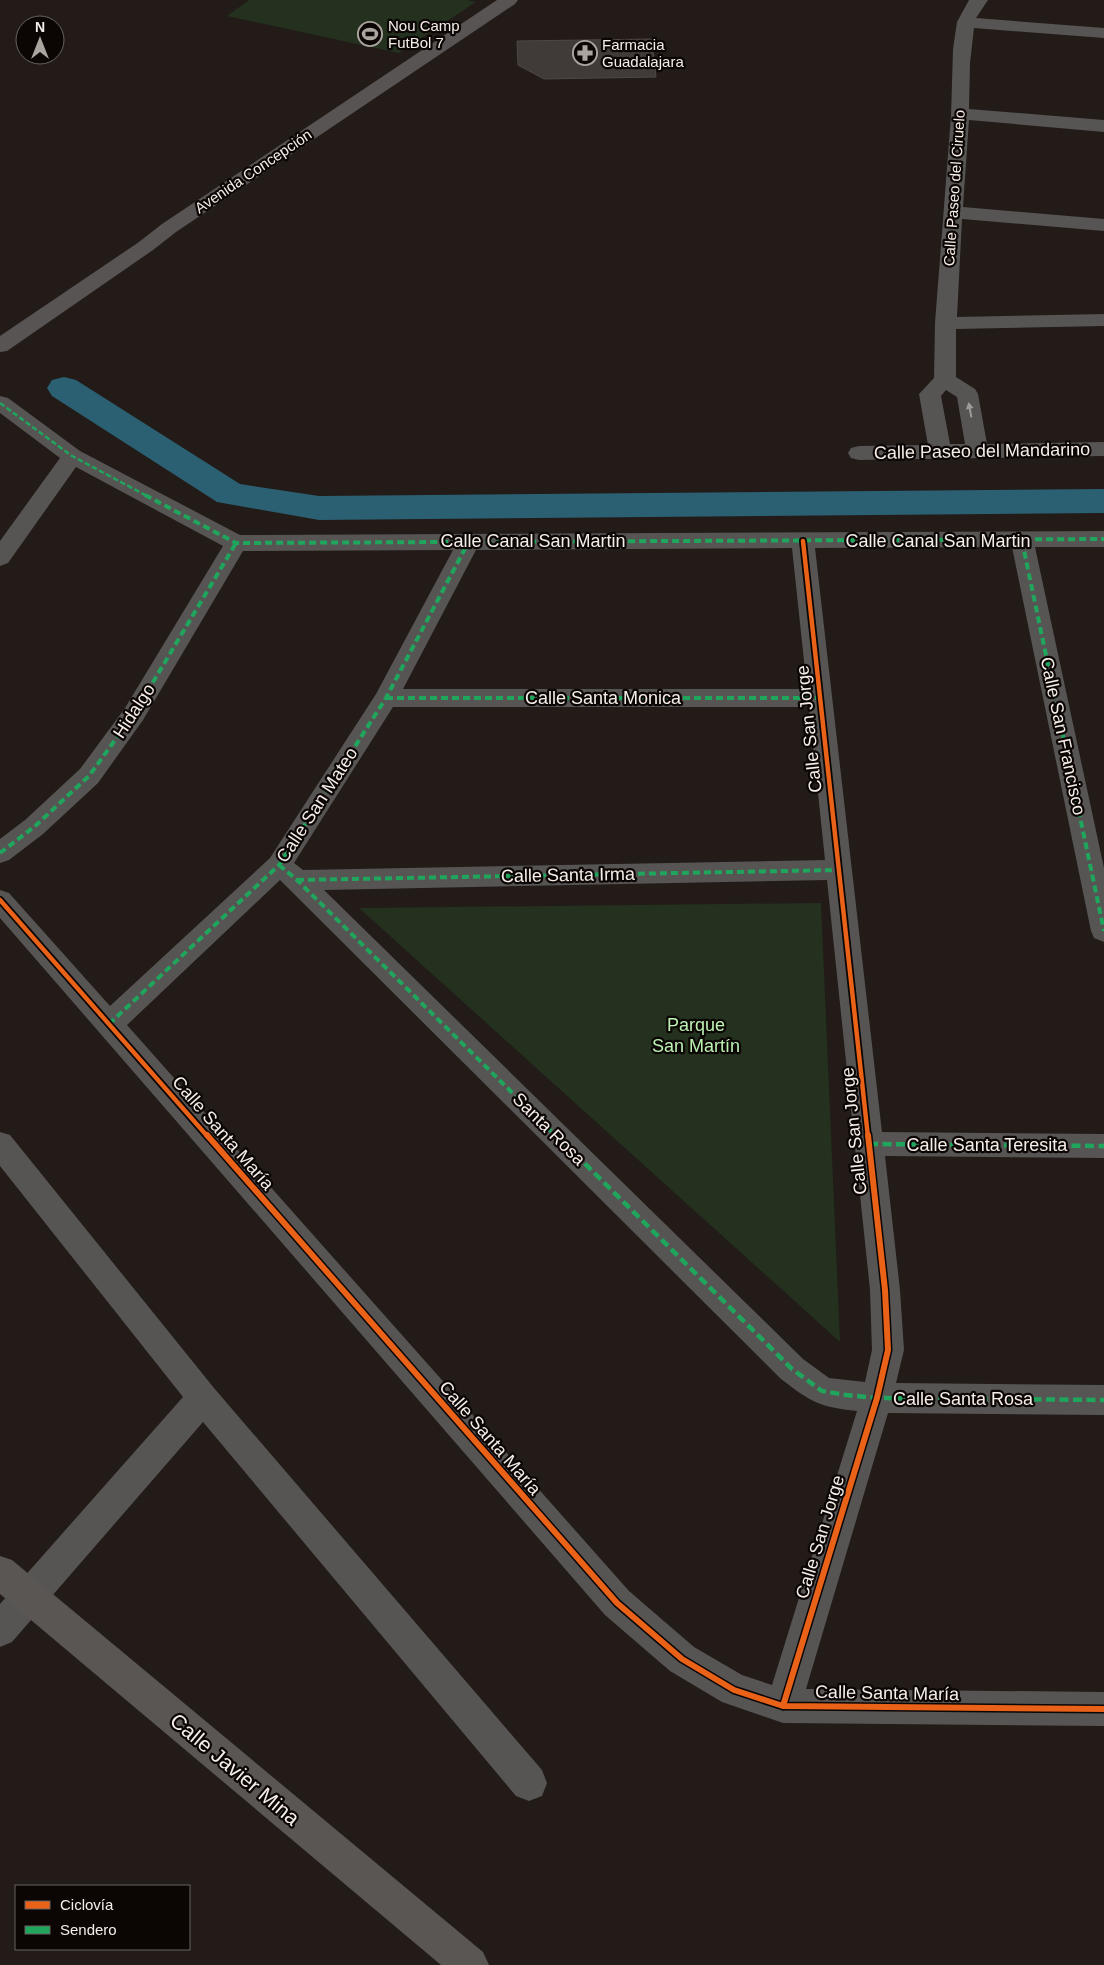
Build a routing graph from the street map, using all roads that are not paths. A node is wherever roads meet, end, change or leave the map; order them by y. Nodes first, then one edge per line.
1 (509, 0) edge
2 (968, 7) edge
3 (1104, 33) edge
4 (960, 114) junction
5 (1104, 126) edge
6 (953, 212) junction
7 (1104, 225) edge
8 (1104, 320) edge
9 (945, 323) junction
10 (0, 346) edge
11 (946, 380) junction
12 (0, 403) edge
13 (1104, 449) edge
14 (978, 451) junction
15 (940, 452) junction
16 (859, 454) dead end
17 (72, 456) junction
18 (1104, 539) edge
19 (469, 541) junction
20 (803, 541) junction
21 (1022, 541) junction
22 (236, 543) junction
23 (0, 558) edge
24 (386, 698) junction
25 (820, 698) junction
26 (0, 853) edge
27 (839, 870) junction
28 (288, 873) junction
29 (0, 900) edge
30 (1104, 931) edge
31 (109, 1024) junction
32 (0, 1144) edge
33 (869, 1144) junction
34 (1104, 1146) edge
35 (822, 1391) joint
36 (202, 1398) junction
37 (877, 1398) junction
38 (1104, 1400) edge
39 (0, 1572) edge
40 (29, 1597) junction
41 (0, 1630) edge
42 (783, 1706) junction
43 (1104, 1709) edge
44 (529, 1783) dead end
45 (470, 1965) edge

1 - 10 main road, Avenida Concepción
2 - 3 street
2 - 4 street, Calle Paseo del Ciruelo
4 - 5 street
4 - 6 street, Calle Paseo del Ciruelo
6 - 7 street
6 - 9 street, Calle Paseo del Ciruelo
8 - 9 street
9 - 11 street, Calle Paseo del Ciruelo
14 -> 11 street
11 - 15 street
12 - 17 street, Calle Canal San Martin
13 - 14 street, Calle Paseo del Mandarino
14 - 15 street, Calle Paseo del Mandarino
15 - 16 street, Calle Paseo del Mandarino
17 - 22 street, Calle Canal San Martin
17 - 23 street
18 - 21 street, Calle Canal San Martin
19 - 20 street, Calle Canal San Martin
19 - 22 street, Calle Canal San Martin
19 - 24 street, Calle San Mateo
20 - 21 street, Calle Canal San Martin
20 - 25 street, Calle San Jorge
21 - 30 street, Calle San Francisco
22 - 26 street, Hidalgo
24 - 25 street, Calle Santa Monica
24 - 28 street, Calle San Mateo
25 - 27 street, Calle San Jorge
27 - 28 street, Calle Santa Irma
27 - 33 street, Calle San Jorge
28 - 31 street, Calle San Mateo
28 - 35 street, Santa Rosa
29 - 31 street, Calle Santa María
31 - 42 street, Calle Santa María
32 - 36 street
33 - 34 street, Calle Santa Teresita
33 - 37 street, Calle San Jorge
35 - 37 street, Calle Santa Rosa
36 - 40 street
36 - 44 street
37 - 38 street, Calle Santa Rosa
37 - 42 street, Calle San Jorge
39 - 40 main road, Calle Javier Mina
40 - 41 street
40 - 45 main road, Calle Javier Mina
42 - 43 street, Calle Santa María

